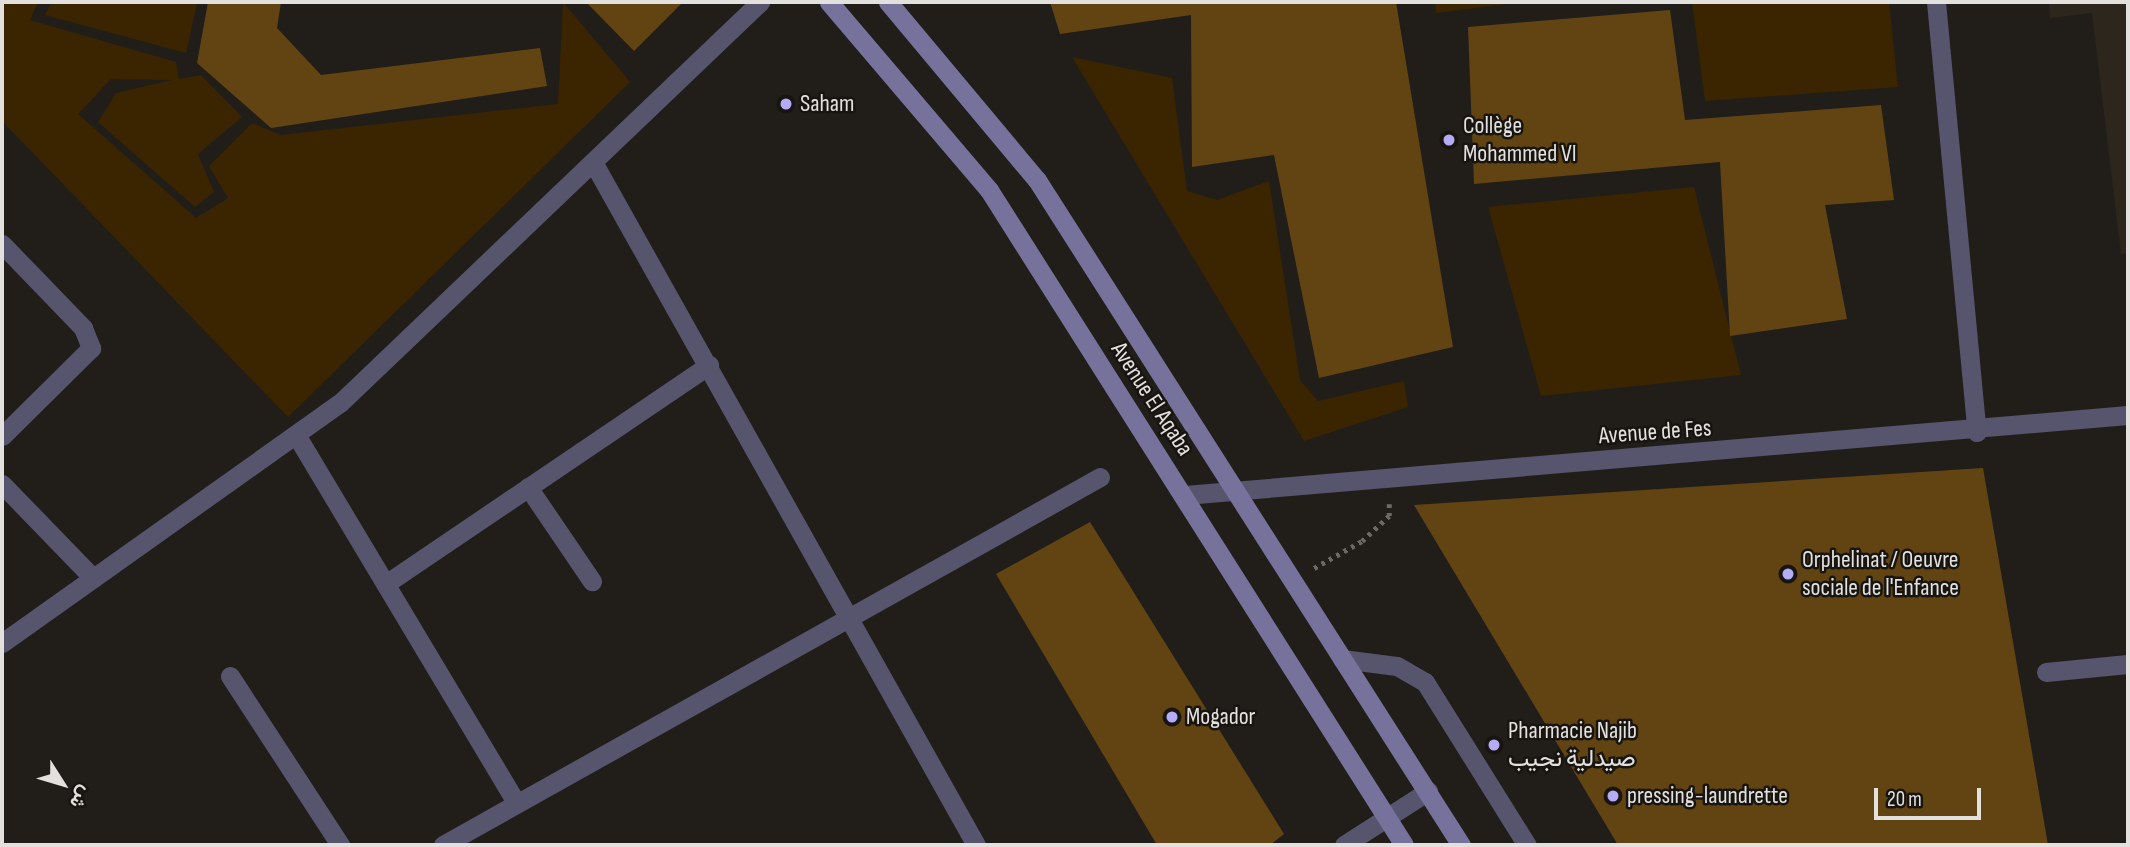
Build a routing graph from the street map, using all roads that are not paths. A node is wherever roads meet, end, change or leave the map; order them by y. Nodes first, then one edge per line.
1 (760, 2) edge
2 (829, 2) edge
3 (888, 2) edge
4 (1936, 2) edge
5 (593, 162) junction
6 (2, 244) edge
7 (709, 365) junction
8 (2128, 415) edge
9 (1977, 432) junction
10 (2, 436) edge
11 (298, 438) junction
12 (1100, 477) dead end
13 (2, 484) edge
14 (528, 487) junction
15 (1234, 490) junction
16 (1185, 495) junction
17 (93, 578) junction
18 (592, 581) dead end
19 (387, 583) junction
20 (854, 620) junction
21 (2, 643) edge
22 (1342, 659) junction
23 (2128, 664) edge
24 (2046, 672) dead end
25 (230, 676) dead end
26 (1428, 791) junction
27 (516, 803) junction
28 (1387, 818) junction
29 (340, 845) edge
30 (443, 845) edge
31 (976, 845) edge
32 (1344, 845) edge
33 (1404, 845) edge
34 (1461, 845) edge
35 (1527, 845) edge

1 - 5 street
2 - 16 main road, Avenue El Aqaba
3 - 15 main road, Avenue El Aqaba
4 - 9 street
5 - 7 street
5 - 11 street
6 - 10 street
7 - 14 street
7 - 20 street
8 - 9 street, Avenue de Fes
9 - 15 street, Avenue de Fes
11 - 17 street
11 - 19 street
12 - 20 street
13 - 17 street
14 - 18 street
14 - 19 street
15 - 16 street, Avenue de Fes
15 - 22 main road, Avenue El Aqaba
16 - 28 main road, Avenue El Aqaba
17 - 21 street
19 - 27 street
20 - 27 street
20 - 31 street
22 - 26 main road, Avenue El Aqaba
22 - 35 street
23 - 24 street
25 - 29 street
26 - 28 street
26 - 34 main road, Avenue El Aqaba
27 - 30 street
28 - 32 street
28 - 33 main road, Avenue El Aqaba

